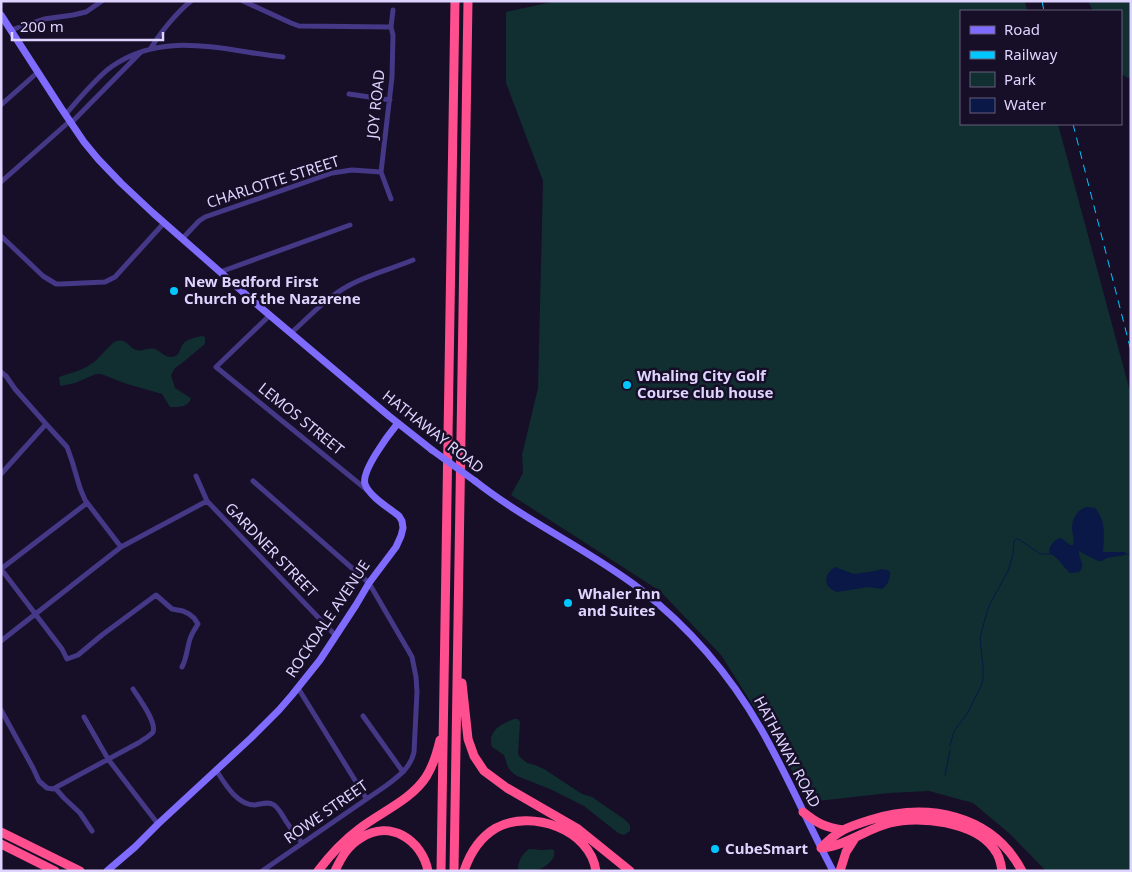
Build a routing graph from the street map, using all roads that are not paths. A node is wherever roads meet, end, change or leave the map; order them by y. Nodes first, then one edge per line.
1 (102, 1) edge
2 (191, 1) edge
3 (243, 1) edge
4 (455, 1) edge
5 (468, 1) edge
6 (392, 10) dead end
7 (1, 15) edge
8 (391, 27) junction
9 (12, 30) junction
10 (151, 48) junction
11 (142, 51) junction
12 (283, 57) dead end
13 (38, 72) junction
14 (349, 94) dead end
15 (390, 100) junction
16 (1, 105) edge
17 (69, 120) junction
18 (381, 172) junction
19 (1, 182) edge
20 (391, 199) dead end
21 (164, 223) junction
22 (350, 225) dead end
23 (1, 236) edge
24 (182, 238) junction
25 (412, 260) dead end
26 (220, 272) junction
27 (270, 316) junction
28 (291, 333) junction
29 (1, 372) edge
30 (398, 423) junction
31 (46, 424) junction
32 (1, 474) edge
33 (196, 476) dead end
34 (253, 481) dead end
35 (369, 492) junction
36 (207, 501) junction
37 (87, 503) junction
38 (121, 547) junction
39 (1, 569) edge
40 (369, 583) junction
41 (35, 615) junction
42 (336, 636) junction
43 (1, 641) edge
44 (458, 648) junction
45 (182, 667) dead end
46 (298, 688) junction
47 (133, 689) dead end
48 (1, 710) edge
49 (363, 716) dead end
50 (84, 718) dead end
51 (444, 726) junction
52 (108, 759) junction
53 (216, 770) junction
54 (403, 772) junction
55 (56, 789) junction
56 (366, 798) junction
57 (803, 812) junction
58 (158, 824) junction
59 (92, 830) dead end
60 (844, 830) junction
61 (1, 832) edge
62 (857, 836) junction
63 (302, 843) junction
64 (1, 844) edge
65 (821, 848) junction
66 (55, 871) edge
67 (80, 871) edge
68 (106, 871) edge
69 (262, 871) edge
70 (318, 871) edge
71 (335, 871) edge
72 (428, 871) edge
73 (441, 871) edge
74 (454, 871) edge
75 (464, 871) edge
76 (596, 871) edge
77 (630, 871) edge
78 (833, 871) edge
79 (840, 871) edge
80 (1002, 871) edge
81 (1022, 871) edge

1 - 9 street
2 - 10 street
3 - 8 street
4 - 51 highway
5 - 44 highway
6 - 8 street, JOY ROAD
7 - 9 main road, HATHAWAY ROAD
8 - 15 street, JOY ROAD
9 - 13 main road, HATHAWAY ROAD
10 - 11 street
10 - 12 street
11 - 17 street
11 - 17 street
13 - 16 street
13 - 17 main road, HATHAWAY ROAD
14 - 15 street
15 - 18 street, JOY ROAD
17 - 19 street
17 - 21 main road, HATHAWAY ROAD
18 - 20 street, JOY ROAD
18 - 24 street, CHARLOTTE STREET
21 - 23 street
21 - 24 main road, HATHAWAY ROAD
22 - 26 street
24 - 26 main road, HATHAWAY ROAD
25 - 28 street
26 - 27 main road, HATHAWAY ROAD
27 - 28 main road, HATHAWAY ROAD
27 - 35 street, LEMOS STREET
28 - 30 main road, HATHAWAY ROAD
29 - 31 street
30 - 35 main road
30 - 57 main road, HATHAWAY ROAD, bridge
31 - 32 street
31 - 37 street
33 - 36 street, GARDNER STREET
34 - 40 street
35 - 40 main road, ROCKDALE AVENUE
36 - 38 street
36 - 42 street, GARDNER STREET
37 - 38 street
37 - 39 street
38 - 41 street
39 - 41 street
40 - 42 main road, ROCKDALE AVENUE
40 - 54 street
41 - 43 street
41 - 45 street
42 - 46 main road, ROCKDALE AVENUE
44 - 74 highway
44 - 77 highway
46 - 53 main road, ROCKDALE AVENUE
46 - 56 street
47 - 52 street
48 - 55 street
49 - 54 street
50 - 52 street
51 - 70 highway
51 - 73 highway
52 - 55 street
52 - 58 street
53 - 58 main road, ROCKDALE AVENUE
53 - 63 street
54 - 56 street, ROWE STREET
55 - 59 street
56 - 63 street, ROWE STREET
57 - 60 highway
57 - 65 main road, HATHAWAY ROAD
58 - 68 main road, ROCKDALE AVENUE
60 - 65 highway
60 - 81 highway
61 - 67 highway
62 - 65 highway
62 - 79 highway
62 - 80 highway
63 - 69 street, ROWE STREET
64 - 66 highway
65 - 78 main road, HATHAWAY ROAD
71 - 72 highway
75 - 76 highway

